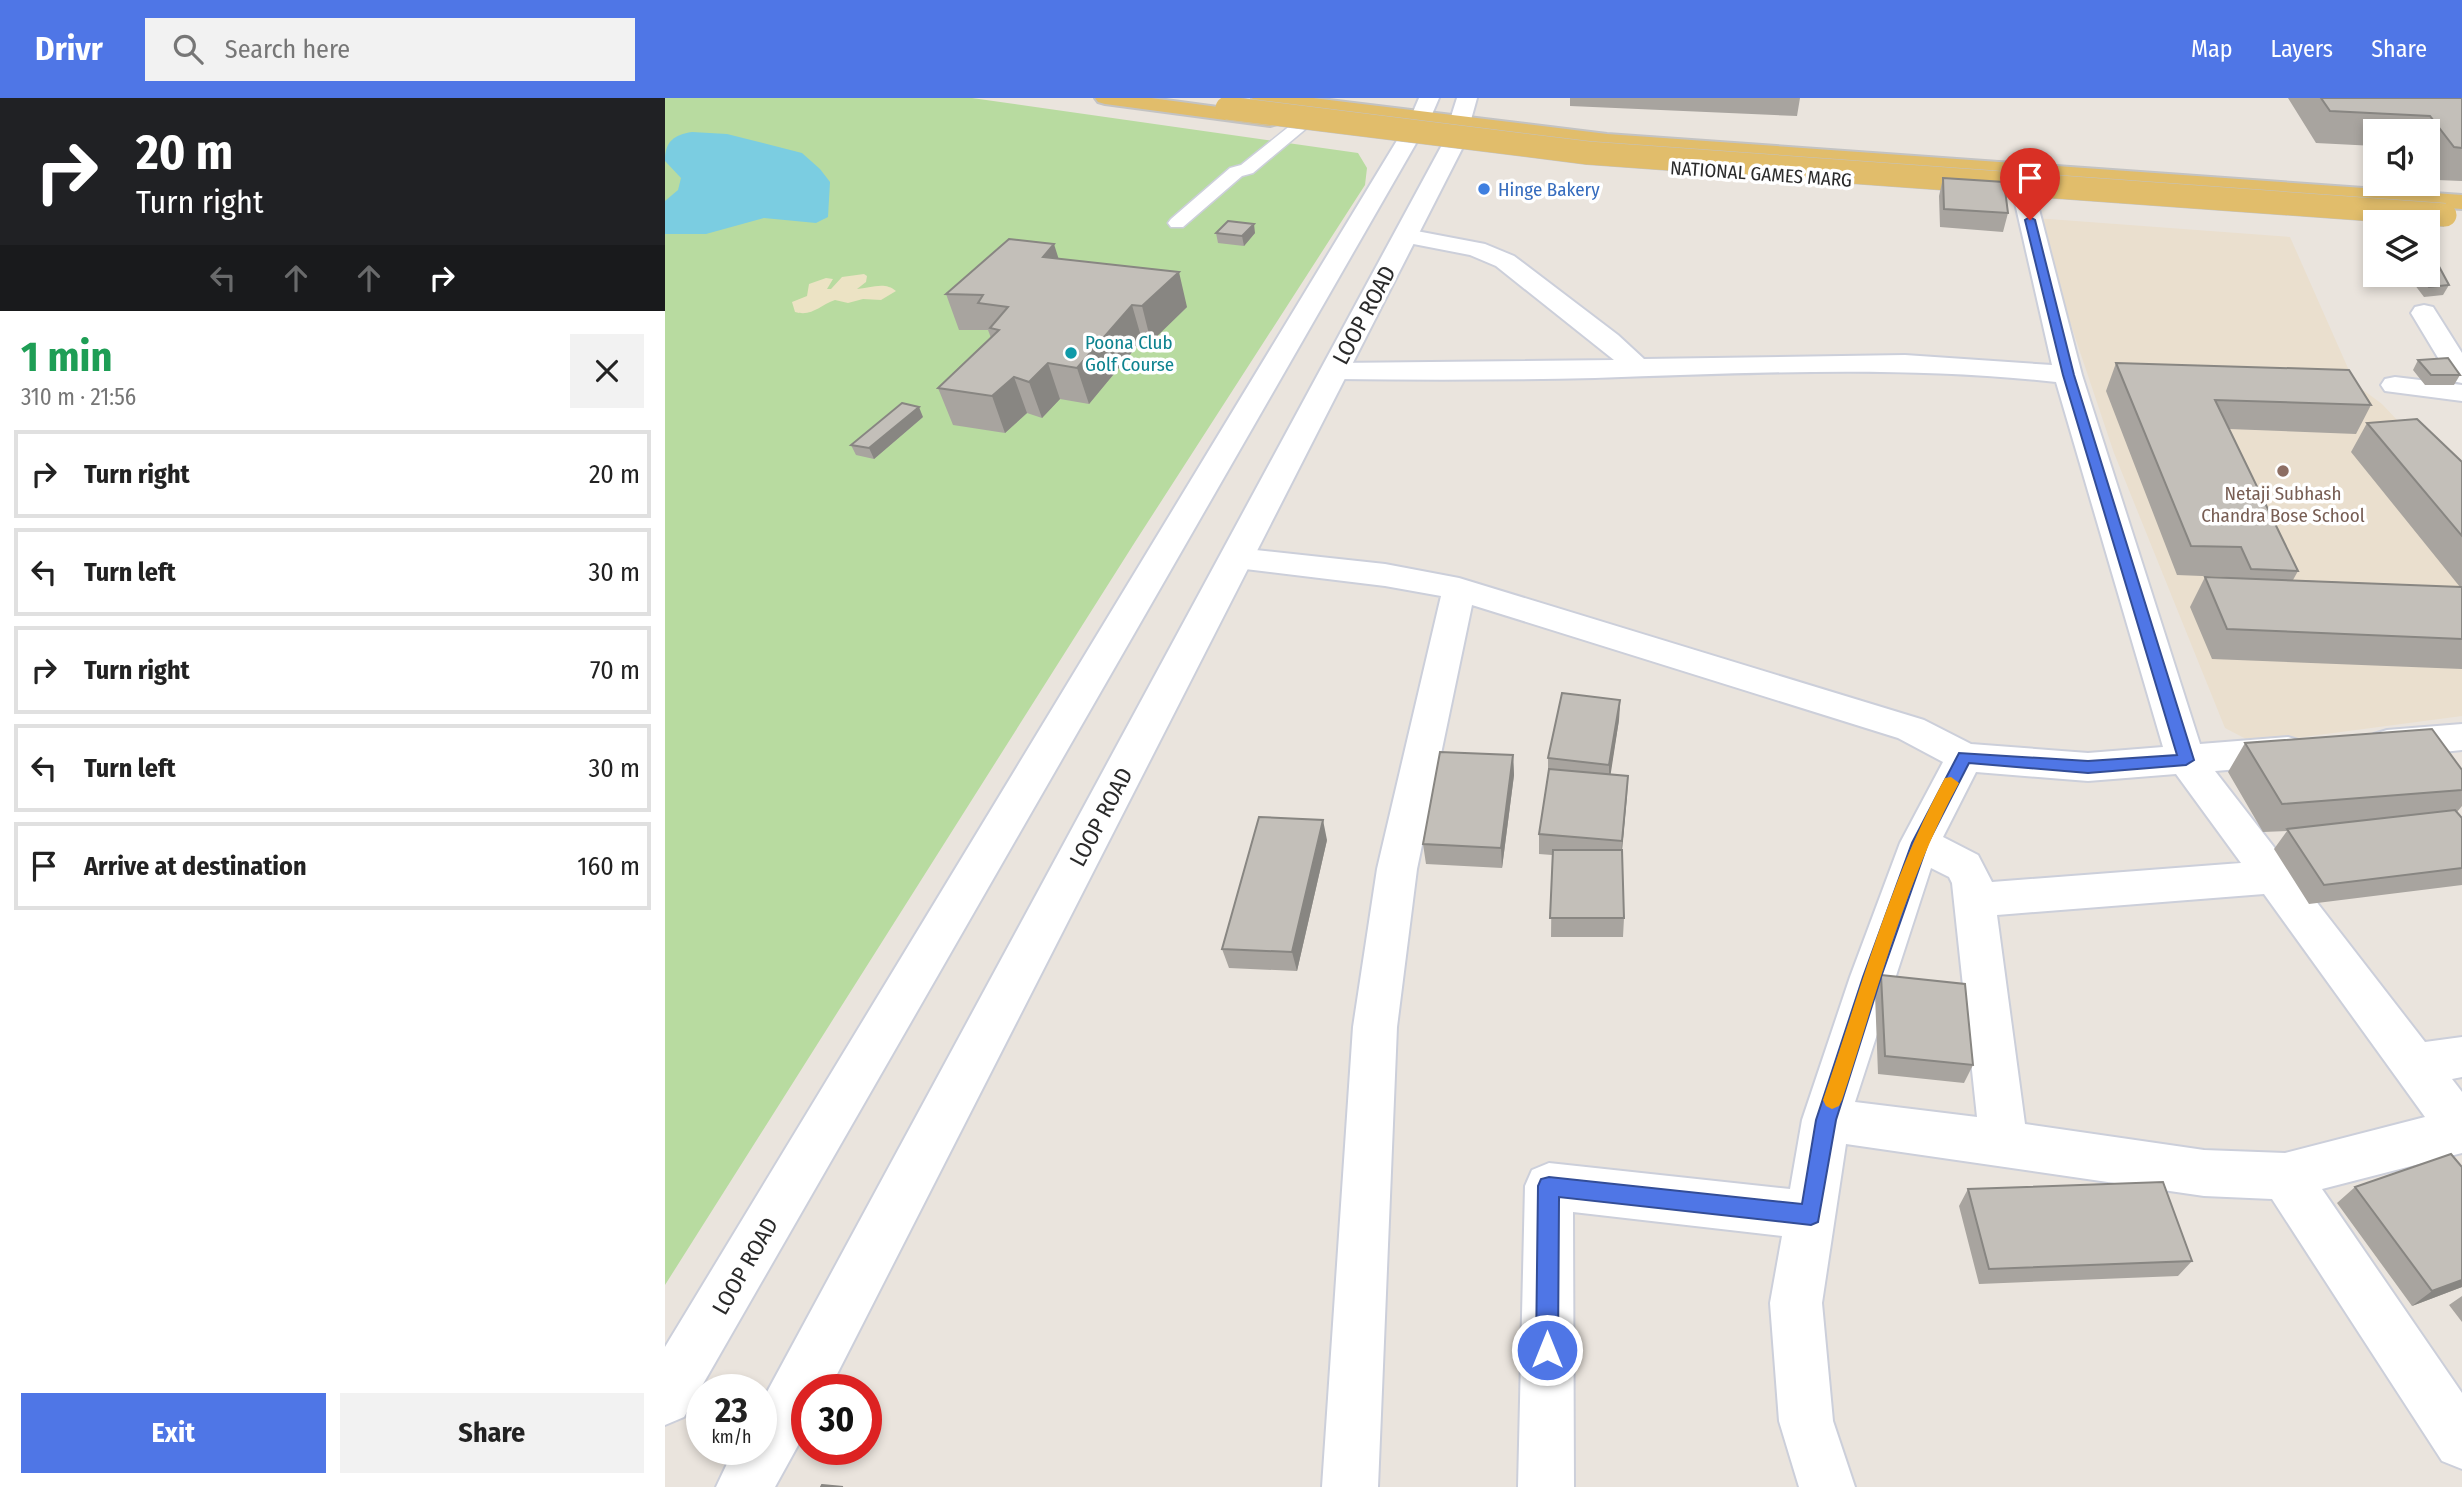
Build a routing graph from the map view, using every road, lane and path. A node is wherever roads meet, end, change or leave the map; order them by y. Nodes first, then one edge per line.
1 (1105, 98) edge
2 (1156, 98) edge
3 (1262, 98) edge
4 (1467, 98) edge
5 (1225, 102) edge
6 (1419, 118) edge
7 (1275, 121) junction
8 (1302, 124) junction
9 (1456, 134) junction
10 (1584, 149) junction
11 (1236, 172) junction
12 (2024, 194) junction
13 (2453, 214) edge
14 (2363, 218) edge
15 (1177, 223) dead end
16 (1406, 236) junction
17 (2424, 313) dead end
18 (1637, 368) junction
19 (1335, 371) junction
20 (2068, 375) junction
21 (2462, 375) edge
22 (2395, 385) dead end
23 (2462, 393) edge
24 (1237, 558) junction
25 (1459, 589) junction
26 (2462, 737) edge
27 (1965, 757) junction
28 (2186, 760) junction
29 (1920, 843) junction
30 (2275, 877) junction
31 (1976, 900) junction
32 (2462, 1057) edge
33 (2415, 1064) junction
34 (1826, 1120) junction
35 (2462, 1131) edge
36 (2004, 1143) junction
37 (2285, 1176) junction
38 (1811, 1215) junction
39 (665, 1398) edge
40 (2462, 1441) edge
41 (744, 1487) edge
42 (1350, 1487) edge
43 (1546, 1487) edge
44 (1827, 1487) edge

1 - 7 main road, NATIONAL GAMES MARG
2 - 5 main road
3 - 6 main road, NATIONAL GAMES MARG
4 - 9 street, LOOP ROAD
5 - 13 main road, bridge
6 - 8 main road, NATIONAL GAMES MARG
6 - 9 main road, NATIONAL GAMES MARG
6 - 39 street, LOOP ROAD
7 - 8 main road, NATIONAL GAMES MARG
7 - 11 lane
8 - 11 lane
9 - 10 main road, NATIONAL GAMES MARG
9 - 16 street, LOOP ROAD
10 - 12 main road, NATIONAL GAMES MARG
10 - 13 main road, NATIONAL GAMES MARG
11 - 15 lane
12 - 14 main road, NATIONAL GAMES MARG
12 - 20 street
16 - 18 street
16 - 19 street, LOOP ROAD
17 - 21 street
18 - 19 street
18 - 20 street
19 - 24 street, LOOP ROAD
20 - 28 street
22 - 23 street
24 - 25 street
24 - 41 street, LOOP ROAD
25 - 27 street
25 - 42 street
26 - 28 street
27 - 28 street
27 - 29 street
28 - 30 street
29 - 31 street
29 - 34 street
30 - 31 street
30 - 33 street
31 - 36 street
32 - 33 street
33 - 35 street
34 - 36 street
34 - 38 street
35 - 37 street
36 - 37 street
37 - 40 street
38 - 43 street
38 - 44 street

